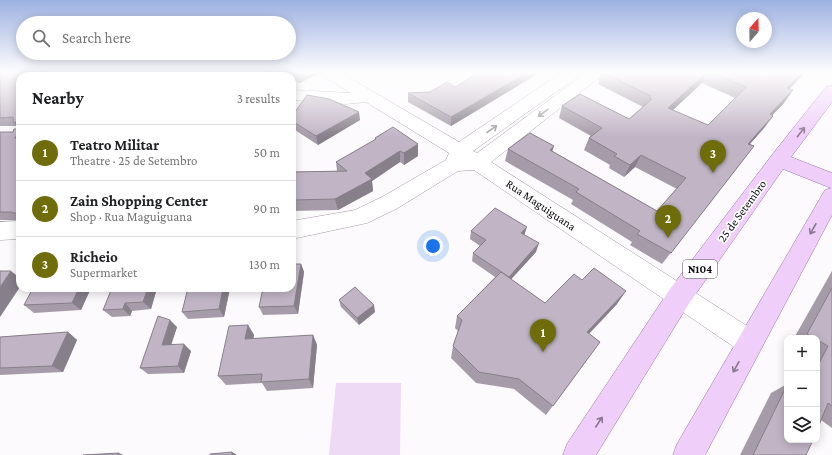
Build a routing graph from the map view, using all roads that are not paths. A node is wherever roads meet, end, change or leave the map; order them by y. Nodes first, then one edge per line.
1 (365, 94) edge
2 (546, 94) edge
3 (564, 94) edge
4 (830, 94) edge
5 (296, 95) edge
6 (370, 97) junction
7 (464, 159) junction
8 (779, 160) junction
9 (832, 181) edge
10 (832, 195) edge
11 (296, 229) edge
12 (679, 297) junction
13 (749, 342) junction
14 (578, 455) edge
15 (688, 455) edge

1 - 6 street, Rua Maguiguana
7 -> 2 street
3 -> 7 street
8 -> 4 main road, 25 de Setembro / N104
5 - 6 street
6 - 7 street, Rua Maguiguana
7 - 11 street
7 - 12 street, Rua Maguiguana
8 - 9 main road
8 - 12 main road, 25 de Setembro / N104
10 -> 13 main road
12 - 13 street, Rua Maguiguana
14 -> 12 main road, 25 de Setembro / N104
13 -> 15 main road

